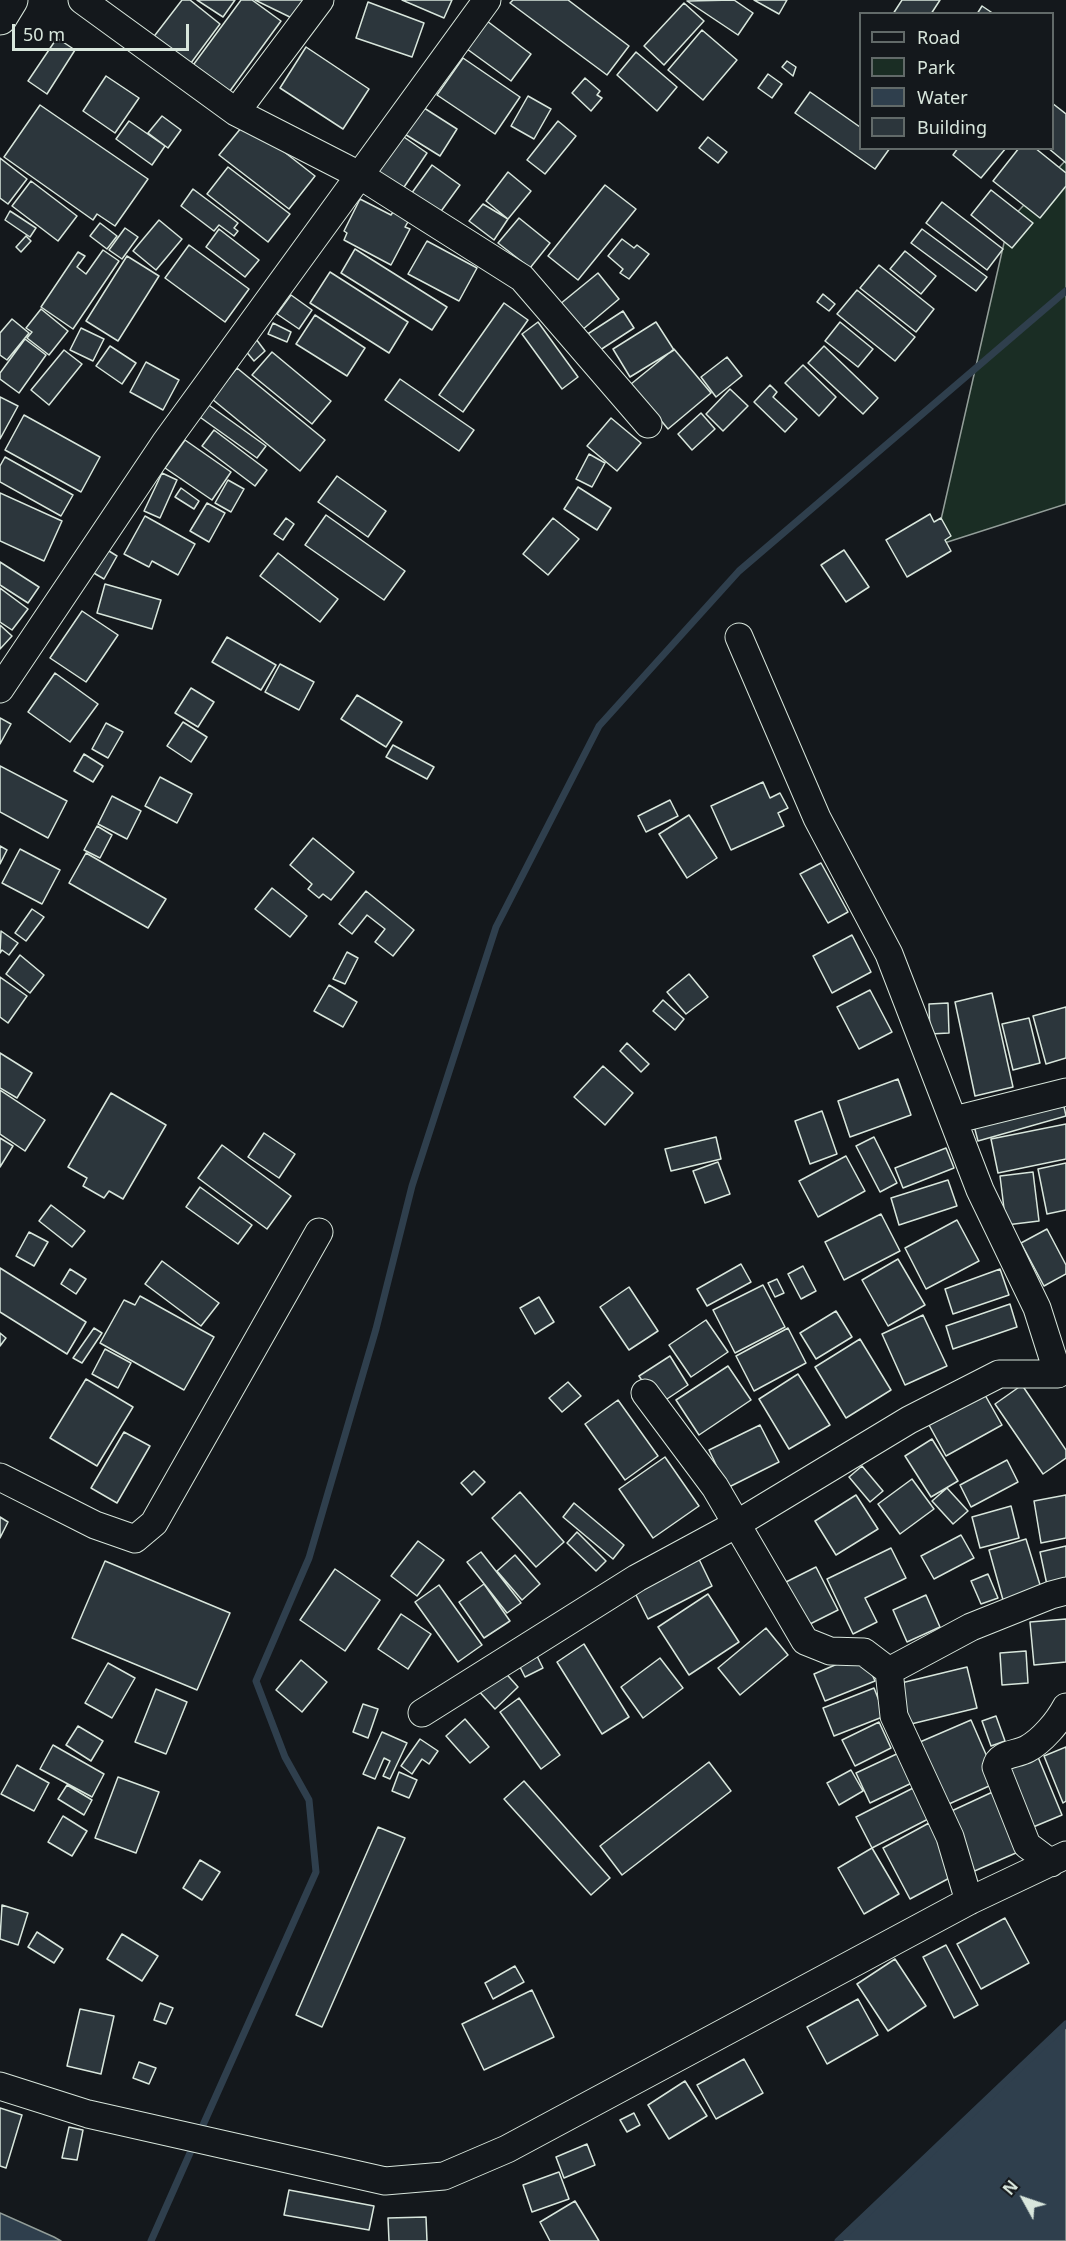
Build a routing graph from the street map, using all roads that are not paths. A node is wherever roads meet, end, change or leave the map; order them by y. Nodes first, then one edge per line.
1 (11, 0) edge
2 (82, 0) edge
3 (320, 0) edge
4 (487, 0) edge
5 (0, 18) edge
6 (236, 112) junction
7 (361, 176) junction
8 (648, 424) dead end
9 (738, 637) dead end
10 (0, 689) edge
11 (1066, 1092) edge
12 (954, 1120) junction
13 (319, 1232) dead end
14 (1062, 1377) edge
15 (645, 1393) dead end
16 (0, 1478) edge
17 (735, 1525) junction
18 (1066, 1591) edge
19 (889, 1671) junction
20 (1066, 1707) edge
21 (422, 1713) dead end
22 (1058, 1859) edge
23 (969, 1901) junction
24 (0, 2086) edge

1 - 5 main road
2 - 6 street
3 - 6 street
4 - 7 street
6 - 7 street
7 - 8 street
7 - 10 street
9 - 12 street
11 - 12 street
12 - 14 street
13 - 16 street
14 - 17 street
15 - 17 street
17 - 19 street
17 - 21 street
18 - 19 street
19 - 23 street
20 - 22 street
22 - 23 street
23 - 24 street

